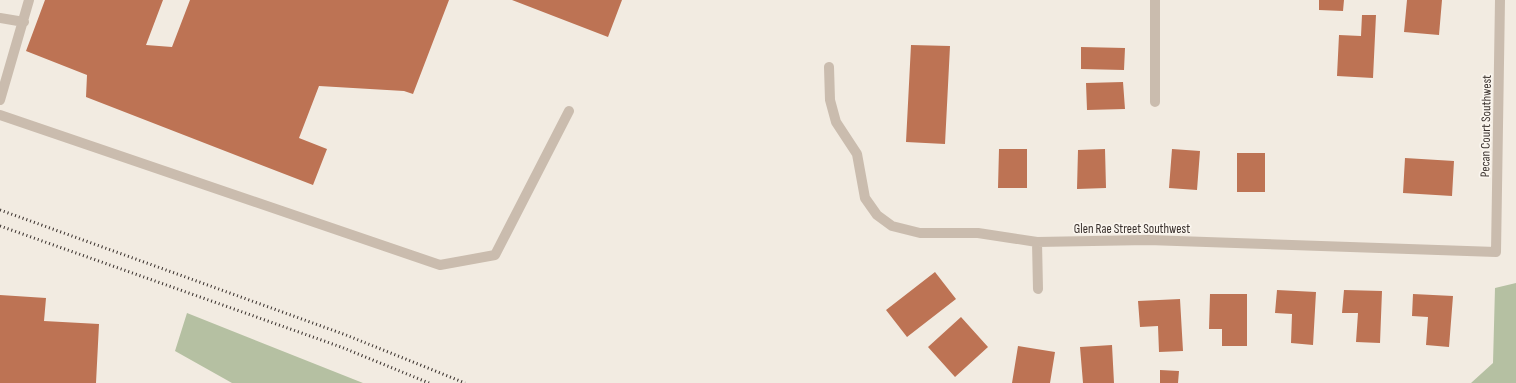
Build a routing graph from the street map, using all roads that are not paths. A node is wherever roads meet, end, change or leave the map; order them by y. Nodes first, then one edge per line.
1 (30, 0) edge
2 (1155, 0) edge
3 (1500, 0) edge
4 (0, 18) edge
5 (24, 22) junction
6 (829, 67) dead end
7 (0, 100) edge
8 (1155, 102) dead end
9 (569, 111) dead end
10 (0, 115) edge
11 (1038, 242) junction
12 (1496, 252) joint
13 (1038, 289) dead end

1 - 5 street
2 - 8 street
3 - 12 street, Pecan Court Southwest
4 - 5 street
5 - 7 street
6 - 11 street, Glen Rae Street Southwest
9 - 10 street
11 - 12 street, Glen Rae Street Southwest
11 - 13 street

